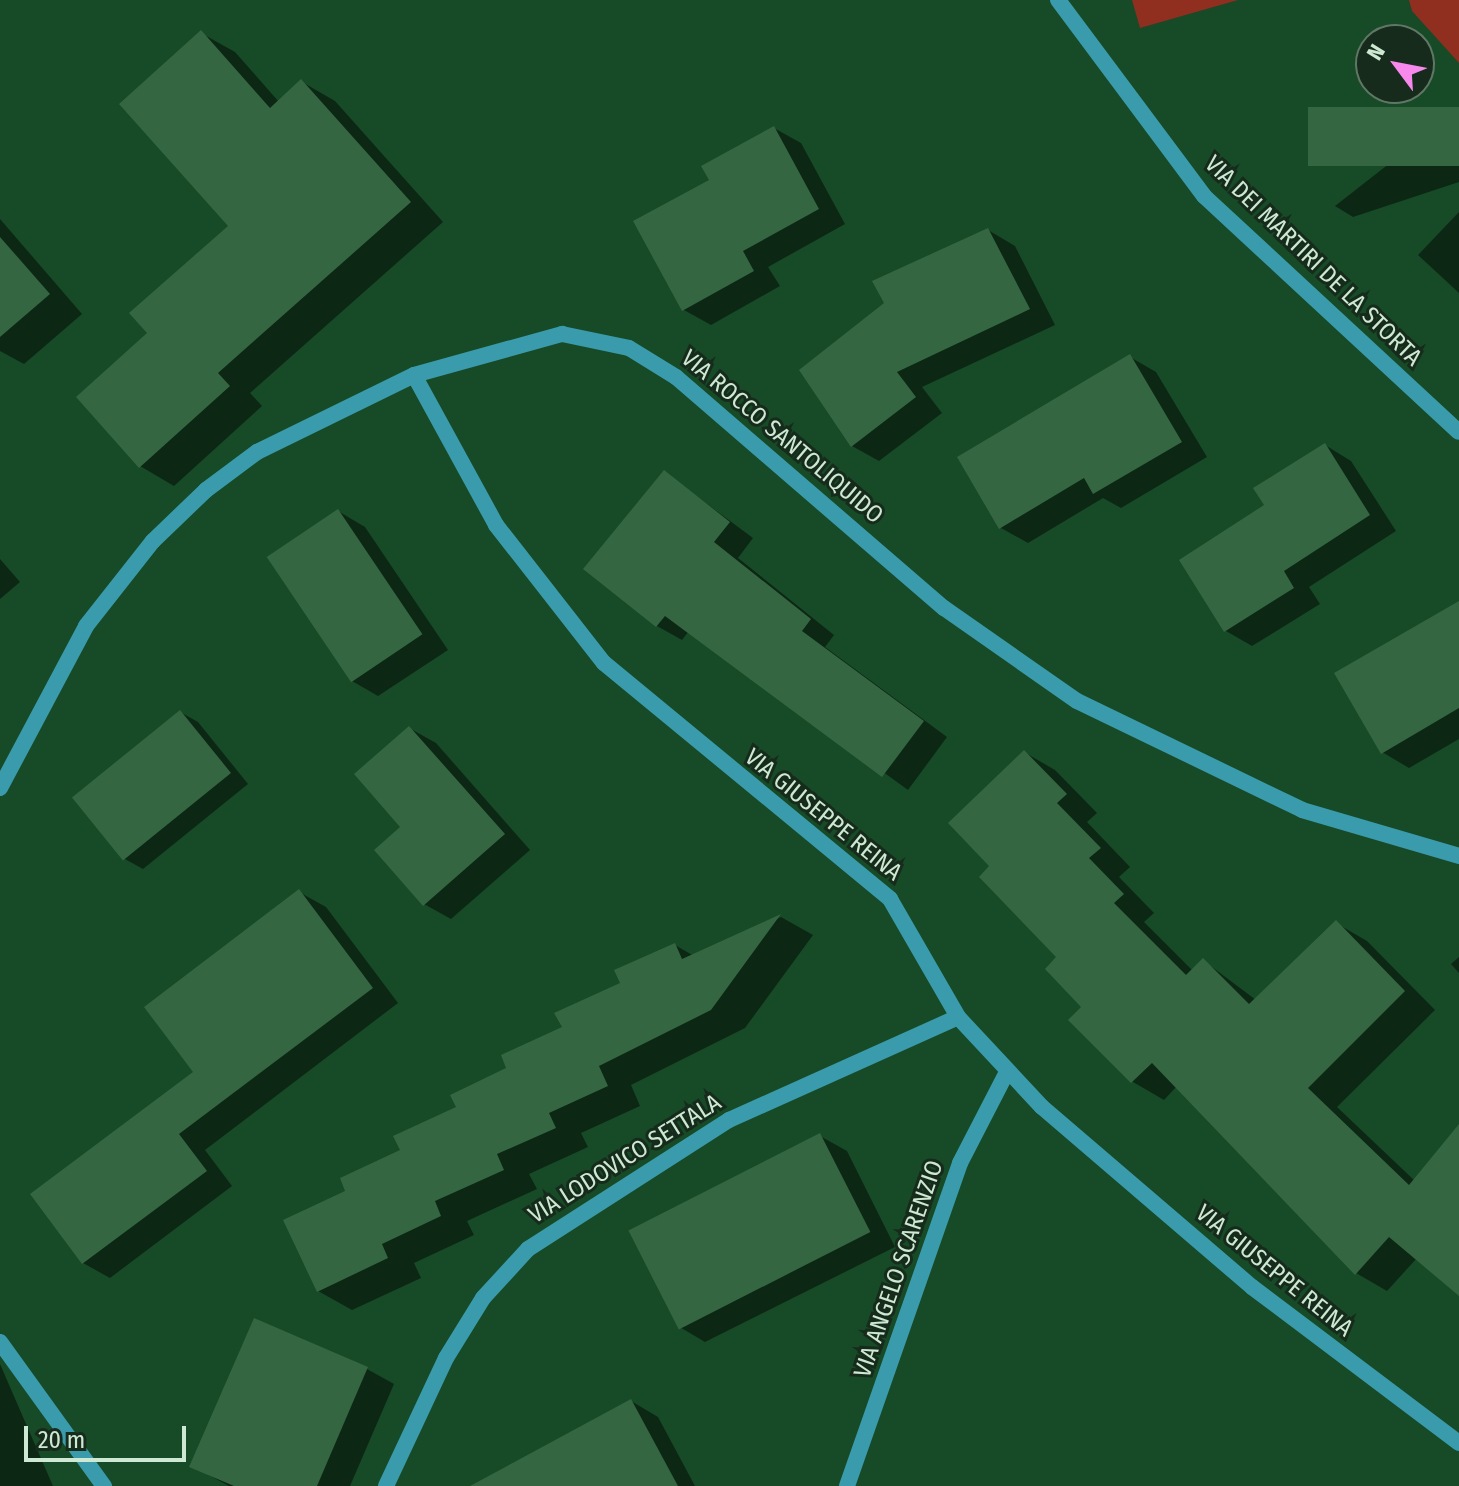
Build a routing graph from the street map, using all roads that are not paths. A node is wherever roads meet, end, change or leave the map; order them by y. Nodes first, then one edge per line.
1 (1058, 0) edge
2 (414, 375) junction
3 (1459, 432) edge
4 (0, 788) edge
5 (1459, 856) edge
6 (958, 1017) junction
7 (1007, 1072) junction
8 (0, 1342) edge
9 (1459, 1443) edge
10 (104, 1486) edge
11 (386, 1486) edge
12 (847, 1486) edge

1 - 3 street, VIA DEI MARTIRI DE LA STORTA
2 - 4 street, VIA ROCCO SANTOLIQUIDO
2 - 5 street, VIA ROCCO SANTOLIQUIDO
2 - 6 street, VIA GIUSEPPE REINA
6 - 7 street, VIA GIUSEPPE REINA
6 - 11 street, VIA LODOVICO SETTALA
7 - 9 street, VIA GIUSEPPE REINA
7 - 12 street, VIA ANGELO SCARENZIO
8 - 10 street

